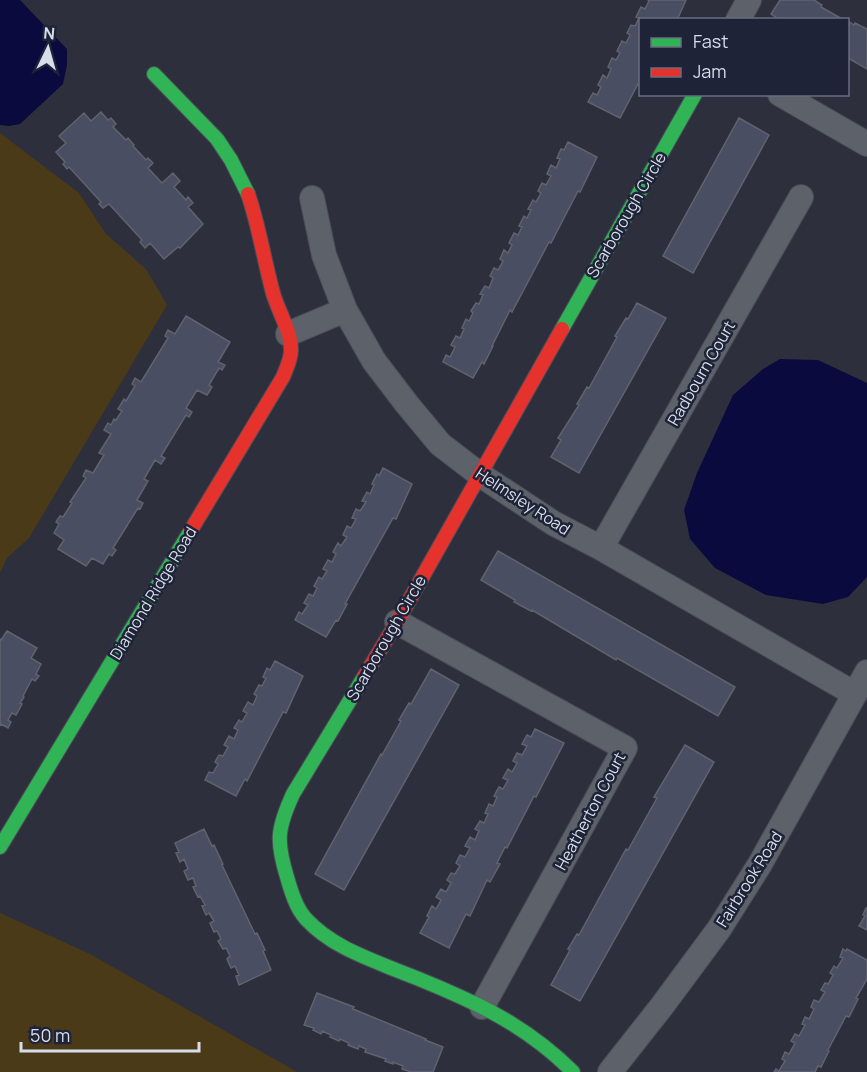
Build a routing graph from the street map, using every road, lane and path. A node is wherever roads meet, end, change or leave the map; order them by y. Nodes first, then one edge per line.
1 (749, 0) edge
2 (739, 18) edge
3 (154, 74) dead end
4 (694, 96) edge
5 (783, 96) edge
6 (867, 144) edge
7 (801, 197) dead end
8 (312, 198) dead end
9 (345, 310) junction
10 (288, 334) junction
11 (479, 474) junction
12 (601, 548) junction
13 (397, 622) junction
14 (867, 672) edge
15 (855, 694) junction
16 (0, 847) edge
17 (482, 1008) junction
18 (573, 1072) edge
19 (610, 1072) edge

1 - 2 street
3 - 10 street, Diamond Ridge Road
4 - 11 street, Scarborough Circle
5 - 6 street
7 - 12 street, Radbourn Court
8 - 9 street, Helmsley Road
9 - 10 street
9 - 11 street, Helmsley Road
10 - 16 street, Diamond Ridge Road
11 - 12 street, Helmsley Road
11 - 13 street, Scarborough Circle
12 - 15 street, Helmsley Road
13 - 17 street, Scarborough Circle
13 - 17 street, Heatherton Court
14 - 15 street, Fairbrook Road
15 - 19 street, Fairbrook Road
17 - 18 street, Scarborough Circle

